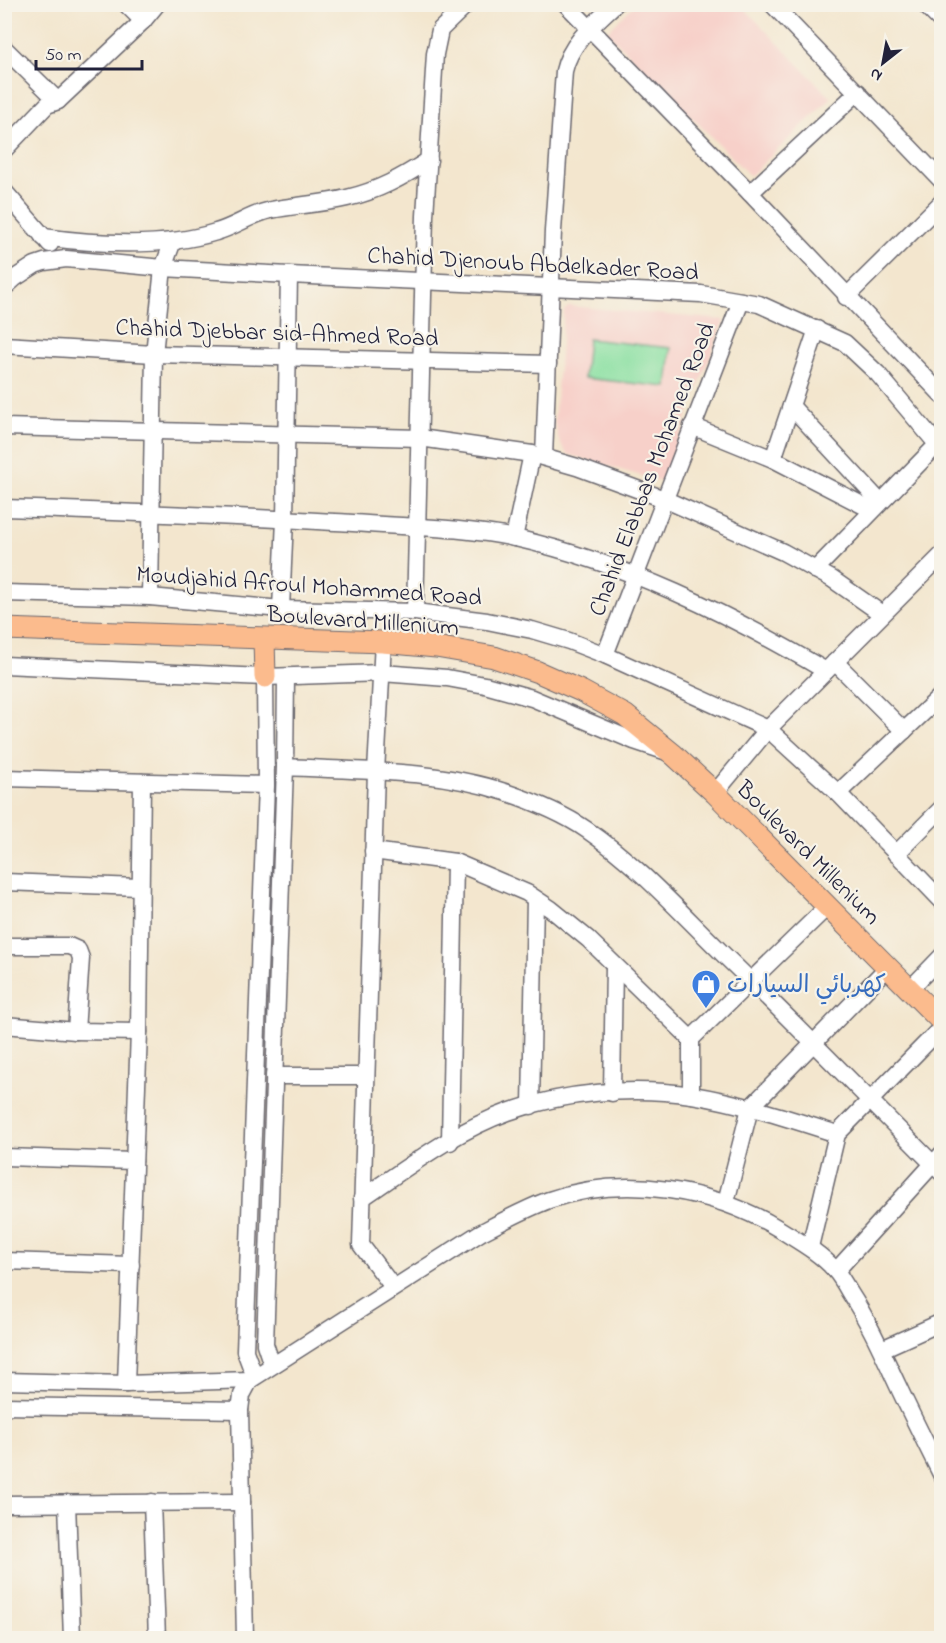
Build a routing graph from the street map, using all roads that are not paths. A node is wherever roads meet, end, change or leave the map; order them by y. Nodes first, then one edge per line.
1 (126, 4) edge
2 (156, 4) edge
3 (467, 4) edge
4 (566, 4) edge
5 (615, 4) edge
6 (924, 4) edge
7 (780, 7) edge
8 (143, 21) junction
9 (942, 22) edge
10 (589, 29) junction
11 (4, 48) edge
12 (858, 92) junction
13 (58, 101) junction
14 (4, 150) edge
15 (429, 160) junction
16 (942, 181) edge
17 (4, 191) edge
18 (750, 193) junction
19 (942, 202) edge
20 (43, 237) junction
21 (173, 241) junction
22 (66, 259) junction
23 (163, 268) junction
24 (289, 275) junction
25 (425, 281) junction
26 (551, 287) junction
27 (4, 288) edge
28 (846, 297) junction
29 (741, 301) junction
30 (817, 329) junction
31 (4, 345) edge
32 (154, 354) junction
33 (287, 357) junction
34 (422, 361) junction
35 (548, 364) junction
36 (942, 395) edge
37 (791, 406) junction
38 (692, 426) junction
39 (4, 427) edge
40 (152, 432) junction
41 (286, 434) junction
42 (420, 438) junction
43 (939, 448) edge
44 (538, 455) junction
45 (773, 459) junction
46 (664, 499) junction
47 (876, 506) junction
48 (4, 508) edge
49 (151, 513) junction
50 (285, 519) junction
51 (418, 528) junction
52 (514, 538) junction
53 (942, 555) edge
54 (815, 570) junction
55 (636, 576) junction
56 (4, 593) edge
57 (150, 597) junction
58 (281, 609) junction
59 (415, 612) junction
60 (882, 614) junction
61 (4, 629) edge
62 (264, 639) junction
63 (383, 642) junction
64 (605, 655) junction
65 (4, 665) edge
66 (830, 667) junction
67 (382, 673) junction
68 (275, 677) junction
69 (942, 695) edge
70 (768, 729) junction
71 (904, 731) junction
72 (674, 754) junction
73 (285, 767) junction
74 (376, 772) junction
75 (4, 778) edge
76 (142, 782) junction
77 (266, 785) junction
78 (715, 793) junction
79 (838, 793) junction
80 (942, 808) edge
81 (374, 851) junction
82 (896, 854) junction
83 (455, 862) junction
84 (4, 882) edge
85 (140, 886) junction
86 (535, 899) junction
87 (942, 900) edge
88 (828, 906) junction
89 (4, 945) edge
90 (942, 956) edge
91 (614, 965) junction
92 (886, 968) junction
93 (752, 981) junction
94 (909, 990) junction
95 (942, 1022) edge
96 (4, 1024) edge
97 (942, 1027) edge
98 (76, 1030) junction
99 (138, 1032) junction
100 (691, 1039) junction
101 (812, 1042) junction
102 (255, 1044) junction
103 (276, 1045) junction
104 (274, 1076) junction
105 (366, 1076) junction
106 (612, 1093) junction
107 (691, 1095) junction
108 (870, 1102) junction
109 (531, 1106) junction
110 (750, 1107) junction
111 (837, 1134) junction
112 (450, 1142) junction
113 (4, 1157) edge
114 (134, 1161) junction
115 (938, 1164) edge
116 (362, 1198) junction
117 (726, 1202) junction
118 (810, 1247) junction
119 (4, 1261) edge
120 (131, 1265) junction
121 (836, 1271) junction
122 (393, 1287) junction
123 (942, 1322) edge
124 (882, 1349) junction
125 (272, 1365) junction
126 (253, 1377) junction
127 (4, 1381) edge
128 (126, 1384) junction
129 (4, 1406) edge
130 (240, 1410) junction
131 (942, 1476) edge
132 (152, 1502) junction
133 (242, 1502) junction
134 (67, 1503) junction
135 (4, 1504) edge
136 (72, 1638) edge
137 (157, 1638) edge
138 (245, 1638) edge

1 - 8 street
2 - 8 street
3 - 15 street
4 - 10 street
5 - 10 street
6 - 9 street
7 - 12 street
8 - 13 street
10 - 18 street
10 - 26 street
11 - 13 street
12 - 16 street
12 - 18 street
13 - 14 street
15 - 21 street
15 - 25 street
17 - 20 street
18 - 28 street
19 - 28 street
20 - 21 street
20 - 22 street
21 - 23 street
22 - 23 street, Chahid Djenoub Abdelkader Road
22 - 27 street, Chahid Djenoub Abdelkader Road
23 - 24 street, Chahid Djenoub Abdelkader Road
23 - 32 street
24 - 25 street, Chahid Djenoub Abdelkader Road
24 - 33 street
25 - 26 street, Chahid Djenoub Abdelkader Road
25 - 34 street
26 - 29 street, Chahid Djenoub Abdelkader Road
26 - 35 street
28 - 36 street
29 - 30 street, Chahid Djenoub Abdelkader Road
29 - 38 street, Chahid Elabbas Mohamed Road
30 - 37 street
30 - 43 street, Chahid Djenoub Abdelkader Road
31 - 32 street, Chahid Djebbar sid-Ahmed Road
32 - 33 street, Chahid Djebbar sid-Ahmed Road
32 - 40 street
33 - 34 street, Chahid Djebbar sid-Ahmed Road
33 - 41 street
34 - 35 street, Chahid Djebbar sid-Ahmed Road
34 - 42 street
35 - 44 street
37 - 45 street
37 - 47 street
38 - 45 street
38 - 46 street, Chahid Elabbas Mohamed Road
39 - 40 street
40 - 41 street
40 - 49 street
41 - 42 street
41 - 50 street
42 - 44 street
42 - 51 street
43 - 47 street
44 - 46 street
44 - 52 street
45 - 47 street
46 - 54 street
46 - 55 street, Chahid Elabbas Mohamed Road
47 - 54 street
48 - 49 street
49 - 50 street
49 - 57 street
50 - 51 street
50 - 58 street
51 - 52 street
51 - 59 street
52 - 55 street
53 - 60 street
54 - 60 street
55 - 64 street, Chahid Elabbas Mohamed Road
55 - 66 street
56 - 57 street, Moudjahid Afroul Mohammed Road
57 - 58 street, Moudjahid Afroul Mohammed Road
58 - 59 street, Moudjahid Afroul Mohammed Road
59 - 64 street, Moudjahid Afroul Mohammed Road
60 - 66 street
61 - 62 main road, Boulevard Millenium
62 - 63 main road, Boulevard Millenium
62 - 68 main road
63 - 67 street
63 - 72 main road, Boulevard Millenium
64 - 70 street, Moudjahid Afroul Mohammed Road
65 - 68 street
66 - 70 street
66 - 71 street
67 - 68 street
67 - 72 street
67 - 74 street
68 - 73 street
68 - 77 street
69 - 71 street
70 - 78 street
70 - 79 street, Moudjahid Afroul Mohammed Road
71 - 79 street
72 - 78 main road, Boulevard Millenium
73 - 74 street
73 - 103 street
74 - 81 street
74 - 93 street
75 - 76 street
76 - 77 street
76 - 85 street
77 - 102 street
78 - 88 main road, Boulevard Millenium
79 - 82 street, Moudjahid Afroul Mohammed Road
80 - 82 street
81 - 83 street
81 - 105 street
82 - 87 street, Moudjahid Afroul Mohammed Road
83 - 86 street
83 - 112 street
84 - 85 street
85 - 99 street
86 - 91 street
86 - 109 street
88 - 92 main road, Boulevard Millenium
88 - 93 street
89 - 98 street
90 - 94 street
91 - 100 street
91 - 106 street
92 - 94 main road, Boulevard Millenium
92 - 101 street
93 - 100 street
93 - 101 street
94 - 95 main road, Boulevard Millenium
96 - 98 street
97 - 108 street
98 - 99 street
99 - 114 street
100 - 107 street
101 - 108 street
101 - 110 street
102 - 103 street
102 - 126 street
103 - 104 street
104 - 105 street
104 - 125 street
105 - 116 street
106 - 107 street
106 - 109 street
107 - 110 street
108 - 111 street
108 - 115 street
109 - 112 street
110 - 111 street
110 - 117 street
111 - 118 street
112 - 116 street
113 - 114 street
114 - 120 street
115 - 121 street
116 - 122 street
117 - 118 street
117 - 122 street
118 - 121 street
119 - 120 street
120 - 128 street
121 - 124 street
122 - 125 street
123 - 124 street
124 - 131 street
125 - 126 street
126 - 128 street
126 - 130 street
127 - 128 street
129 - 130 street
130 - 133 street
132 - 133 street
132 - 134 street
132 - 137 street
133 - 138 street
134 - 135 street
134 - 136 street

